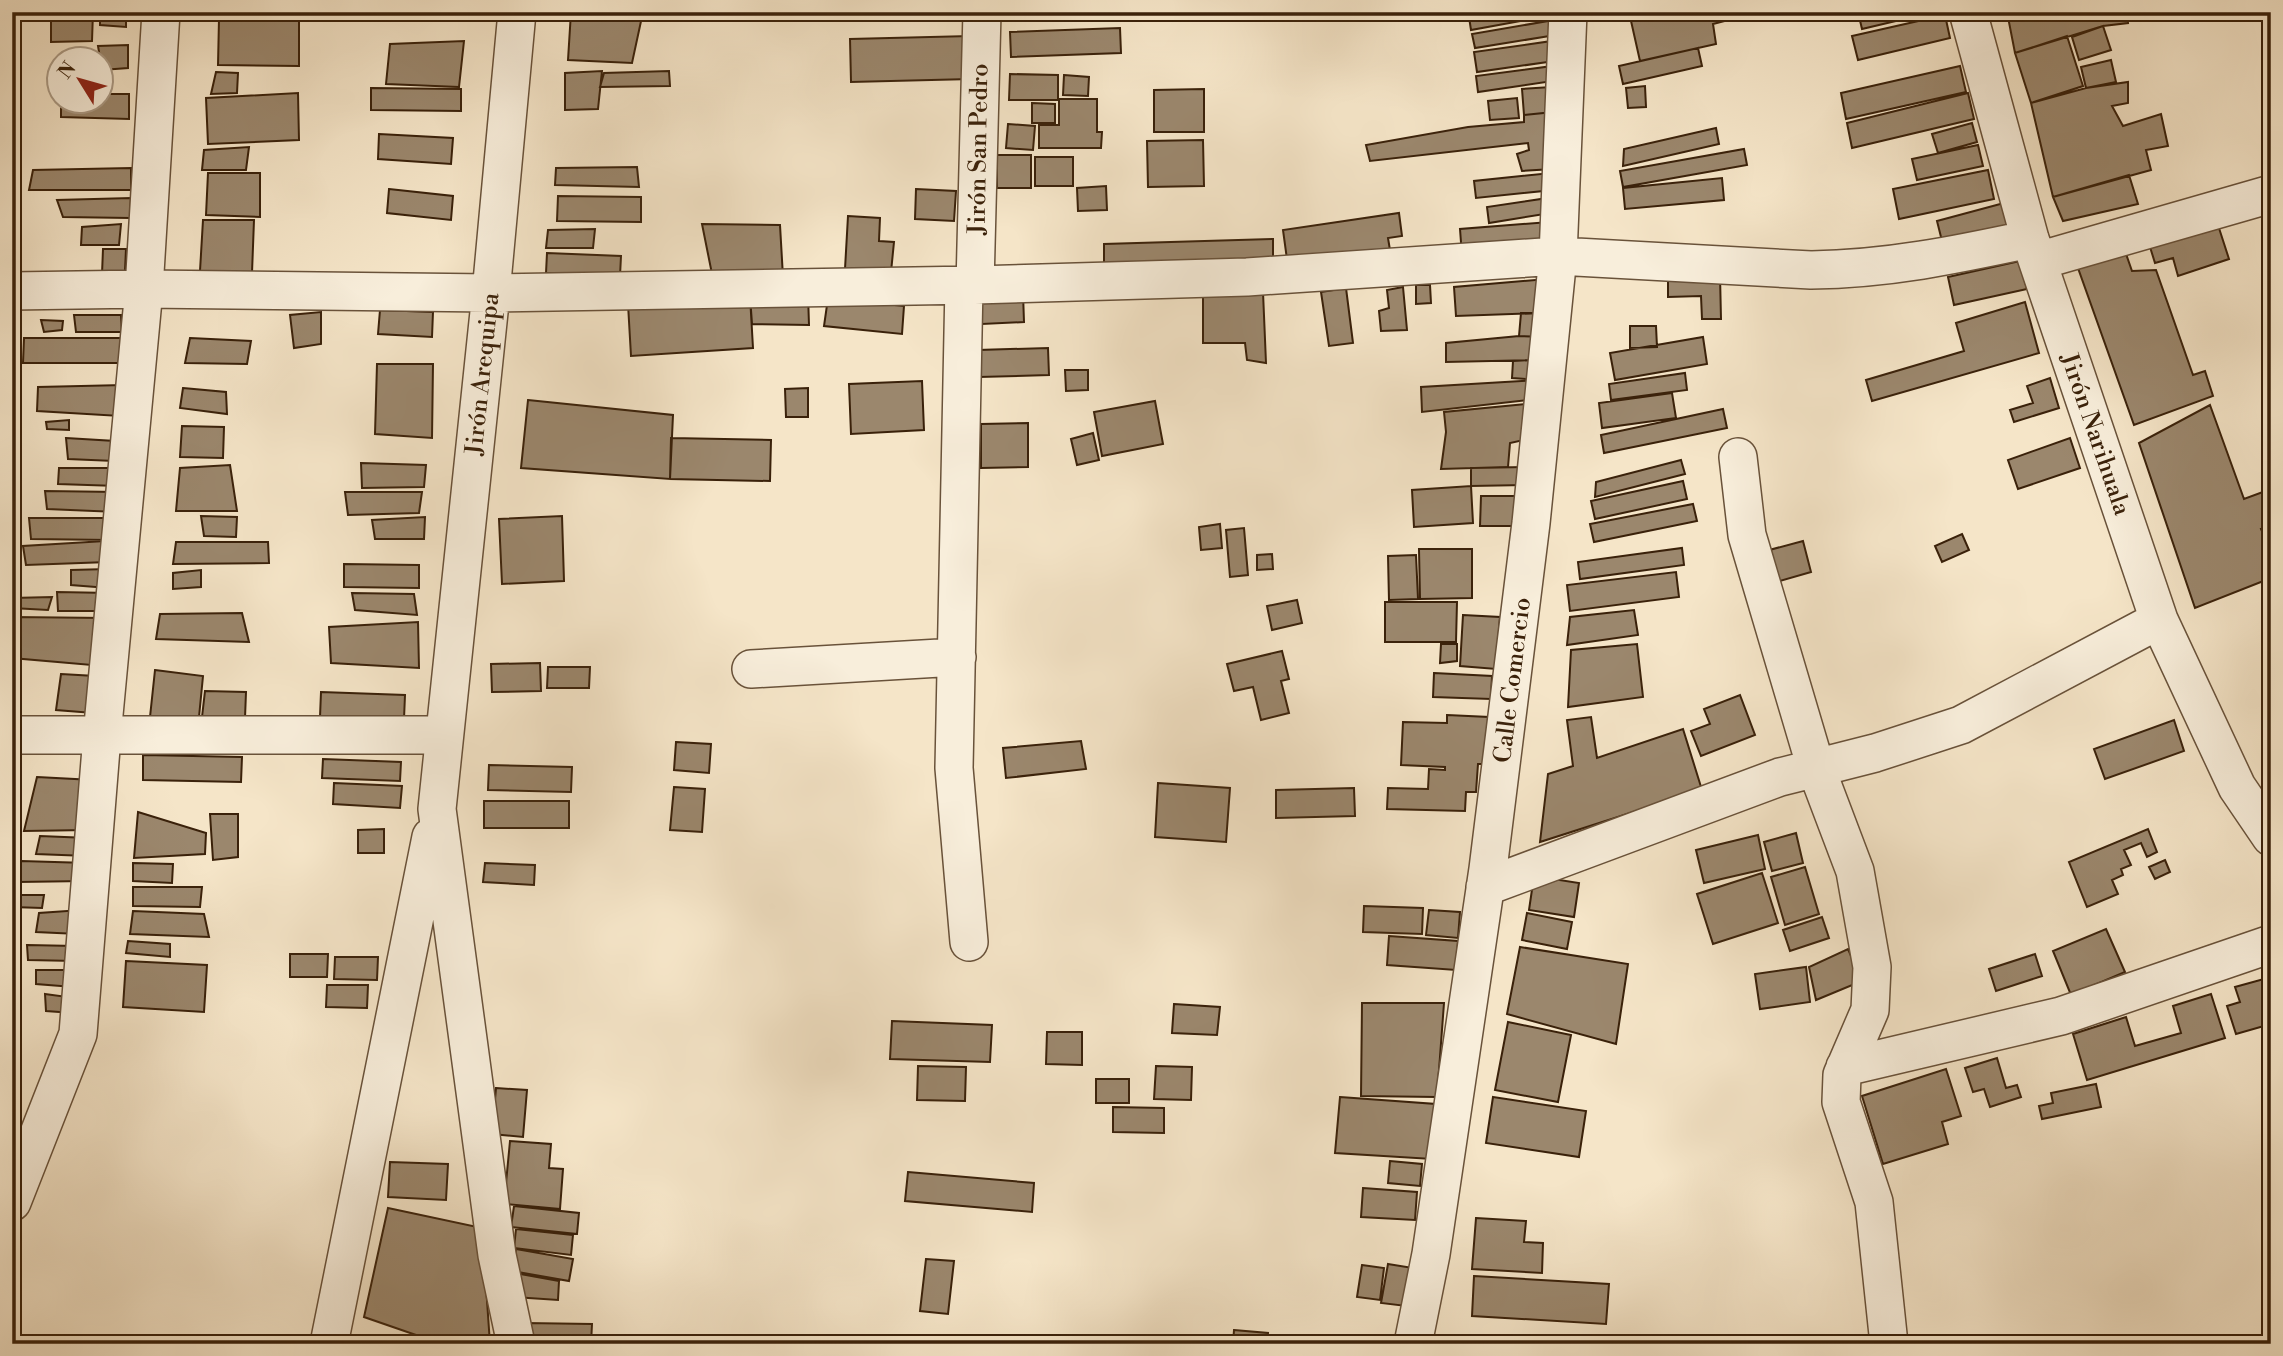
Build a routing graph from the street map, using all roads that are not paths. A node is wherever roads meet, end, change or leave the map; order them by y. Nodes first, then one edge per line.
1 (161, 12) edge
2 (517, 12) edge
3 (982, 12) edge
4 (1568, 12) edge
5 (1968, 12) edge
6 (2271, 194) edge
7 (2034, 250) junction
8 (1558, 256) junction
9 (969, 285) junction
10 (144, 289) junction
11 (12, 291) edge
12 (491, 293) junction
13 (1738, 457) dead end
14 (2159, 621) junction
15 (957, 657) junction
16 (751, 669) dead end
17 (443, 735) junction
18 (12, 736) edge
19 (102, 736) junction
20 (1816, 768) junction
21 (437, 809) junction
22 (2271, 837) edge
23 (1485, 887) junction
24 (969, 942) dead end
25 (2271, 944) edge
26 (1845, 1067) junction
27 (12, 1202) edge
28 (331, 1343) edge
29 (516, 1344) edge
30 (1413, 1344) edge
31 (1889, 1344) edge

1 - 10 street
2 - 12 street, Jirón Arequipa
3 - 9 street, Jirón San Pedro
4 - 8 street, Calle Comercio
5 - 7 street, Jirón Narihuala
6 - 7 street
7 - 8 street
7 - 14 street, Jirón Narihuala
8 - 9 street
8 - 23 street, Calle Comercio
9 - 12 street
9 - 15 street, Jirón San Pedro
10 - 11 street
10 - 12 street
10 - 19 street
12 - 17 street, Jirón Arequipa
13 - 20 street
14 - 20 street
14 - 22 street, Jirón Narihuala
15 - 16 street
15 - 24 street, Jirón San Pedro
17 - 19 street
17 - 21 street, Jirón Arequipa
18 - 19 street
19 - 27 street
20 - 23 street
20 - 26 street
21 - 28 street
21 - 29 street
23 - 30 street, Calle Comercio
25 - 26 street
26 - 31 street

